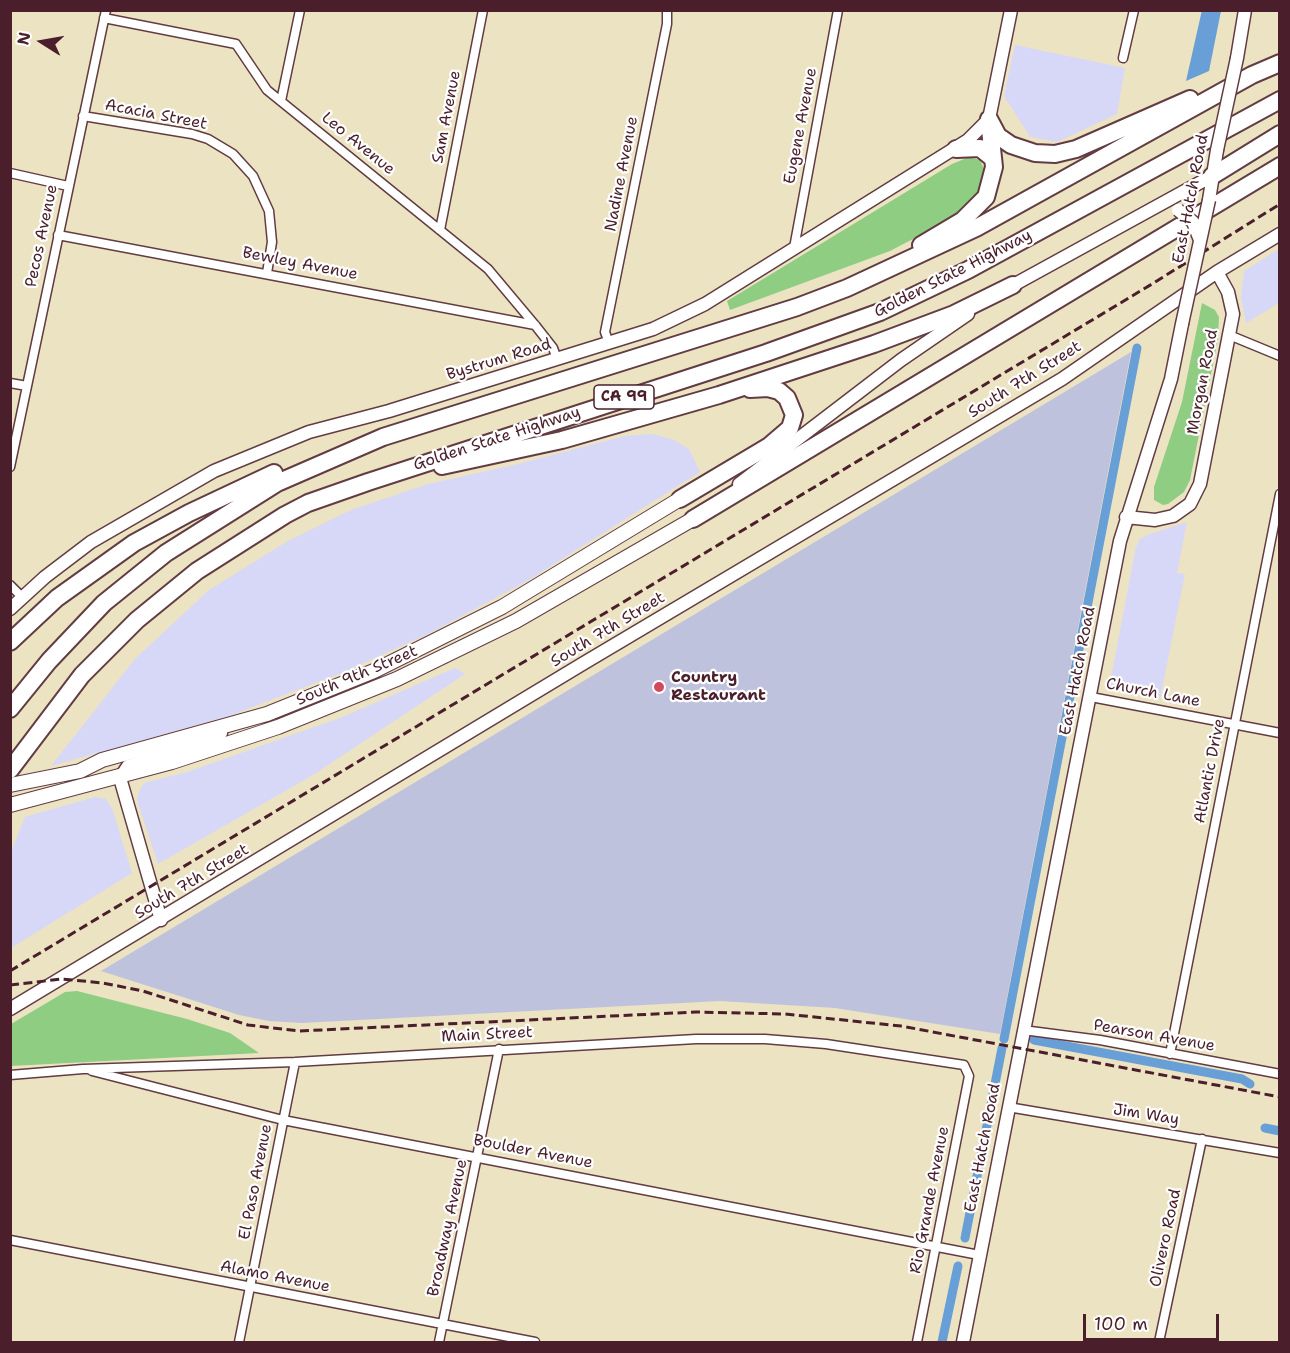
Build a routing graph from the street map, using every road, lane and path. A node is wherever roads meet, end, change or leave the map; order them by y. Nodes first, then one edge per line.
1 (300, 10) edge
2 (483, 10) edge
3 (667, 10) edge
4 (838, 10) edge
5 (1011, 10) edge
6 (1134, 10) edge
7 (1245, 10) edge
8 (105, 14) edge
9 (1123, 58) dead end
10 (1280, 63) edge
11 (1252, 75) junction
12 (1280, 100) edge
13 (281, 101) junction
14 (83, 116) junction
15 (989, 119) junction
16 (1280, 134) edge
17 (956, 149) junction
18 (991, 157) junction
19 (1280, 166) edge
20 (10, 173) edge
21 (1212, 176) junction
22 (68, 186) junction
23 (1147, 211) junction
24 (440, 230) junction
25 (1280, 234) edge
26 (58, 235) junction
27 (1200, 240) junction
28 (794, 248) junction
29 (1218, 272) junction
30 (267, 273) junction
31 (1012, 285) junction
32 (847, 288) junction
33 (535, 325) junction
34 (1229, 335) junction
35 (609, 343) junction
36 (1280, 356) edge
37 (558, 359) junction
38 (10, 383) edge
39 (27, 386) junction
40 (719, 394) junction
41 (383, 437) junction
42 (10, 467) edge
43 (368, 482) junction
44 (1280, 494) edge
45 (680, 499) joint
46 (1126, 517) junction
47 (693, 519) junction
48 (10, 585) edge
49 (22, 598) junction
50 (10, 609) edge
51 (10, 642) edge
52 (390, 663) junction
53 (397, 679) junction
54 (1091, 697) junction
55 (10, 710) edge
56 (267, 714) junction
57 (1234, 724) junction
58 (1280, 733) edge
59 (15, 764) edge
60 (80, 771) junction
61 (120, 778) junction
62 (10, 785) edge
63 (10, 806) edge
64 (161, 920) junction
65 (10, 1009) edge
66 (1023, 1030) junction
67 (499, 1049) junction
68 (1170, 1054) junction
69 (295, 1062) junction
70 (963, 1065) joint
71 (83, 1069) junction
72 (1280, 1074) edge
73 (10, 1075) edge
74 (1008, 1107) junction
75 (283, 1120) junction
76 (1202, 1139) junction
77 (1280, 1153) edge
78 (478, 1157) junction
79 (10, 1240) edge
80 (936, 1246) junction
81 (979, 1255) junction
82 (250, 1288) junction
83 (443, 1325) junction
84 (239, 1342) edge
85 (439, 1342) edge
86 (535, 1342) edge
87 (917, 1342) edge
88 (963, 1342) edge
89 (1160, 1342) edge

1 - 13 street
2 - 24 street, Sam Avenue
3 - 35 street, Nadine Avenue
4 - 28 street, Eugene Avenue
5 - 15 street
6 - 9 street
7 - 21 street, East Hatch Road, bridge
8 - 13 street, Leo Avenue
8 - 14 street, Pecos Avenue
10 - 11 highway, Golden State Highway / CA 99
11 - 15 highway
11 - 32 highway, Golden State Highway / CA 99
12 - 43 highway, Golden State Highway / CA 99
13 - 24 street, Leo Avenue
14 - 22 street, Pecos Avenue
14 - 30 street, Acacia Street
15 - 17 street, Bystrum Road
15 - 18 highway
16 - 21 highway
17 - 18 highway
17 - 28 street, Bystrum Road
18 - 32 highway
19 - 47 highway
20 - 22 street
21 - 23 street
21 - 27 street, East Hatch Road, bridge
22 - 26 street, Pecos Avenue
23 - 27 street, bridge
23 - 31 street
24 - 33 street, Leo Avenue
25 - 29 street
26 - 30 street, Bewley Avenue
26 - 39 street, Pecos Avenue
27 - 46 street, East Hatch Road, bridge
28 - 35 street, Bystrum Road
29 - 34 street, Morgan Road
29 - 64 street, South 7th Street
30 - 33 street, Bewley Avenue
31 - 40 highway
31 - 47 street
32 - 41 highway, Golden State Highway / CA 99
33 - 37 street, Leo Avenue
34 - 36 street
34 - 46 street, Morgan Road
35 - 37 street, Bystrum Road
37 - 49 street, Bystrum Road
38 - 39 street
39 - 42 street, Pecos Avenue
40 - 43 highway
40 - 45 highway
41 - 51 highway
41 - 55 highway, Golden State Highway / CA 99
43 - 59 highway, Golden State Highway / CA 99
44 - 57 street, Atlantic Drive
45 - 52 main road, South 9th Street
46 - 54 street, East Hatch Road
47 - 53 main road, South 9th Street
48 - 49 street
49 - 50 street, Bystrum Road
52 - 53 main road
52 - 56 main road, South 9th Street
53 - 61 main road, South 9th Street
54 - 57 street, Church Lane
54 - 66 street, East Hatch Road
56 - 60 main road, South 9th Street
56 - 61 street
57 - 58 street, Church Lane
57 - 68 street, Atlantic Drive
60 - 61 main road
60 - 62 main road, South 9th Street
61 - 63 main road, South 9th Street
61 - 64 street
64 - 65 street, South 7th Street
66 - 68 street, Pearson Avenue
66 - 74 street, East Hatch Road
67 - 69 street, Main Street
67 - 70 street, Main Street
67 - 78 street, Broadway Avenue
68 - 72 street, Pearson Avenue
69 - 71 street, Main Street
69 - 75 street, El Paso Avenue
70 - 80 street, Rio Grande Avenue
71 - 73 street, Main Street
71 - 75 street, Boulder Avenue
74 - 76 street, Jim Way
74 - 81 street, East Hatch Road
75 - 78 street, Boulder Avenue
75 - 82 street, El Paso Avenue
76 - 77 street, Jim Way
76 - 89 street, Olivero Road
78 - 80 street, Boulder Avenue
78 - 83 street, Broadway Avenue
79 - 82 street, Alamo Avenue
80 - 81 street, Boulder Avenue
80 - 87 street, Rio Grande Avenue
81 - 88 street, East Hatch Road
82 - 83 street, Alamo Avenue
82 - 84 street, El Paso Avenue
83 - 85 street, Broadway Avenue
83 - 86 street, Alamo Avenue

